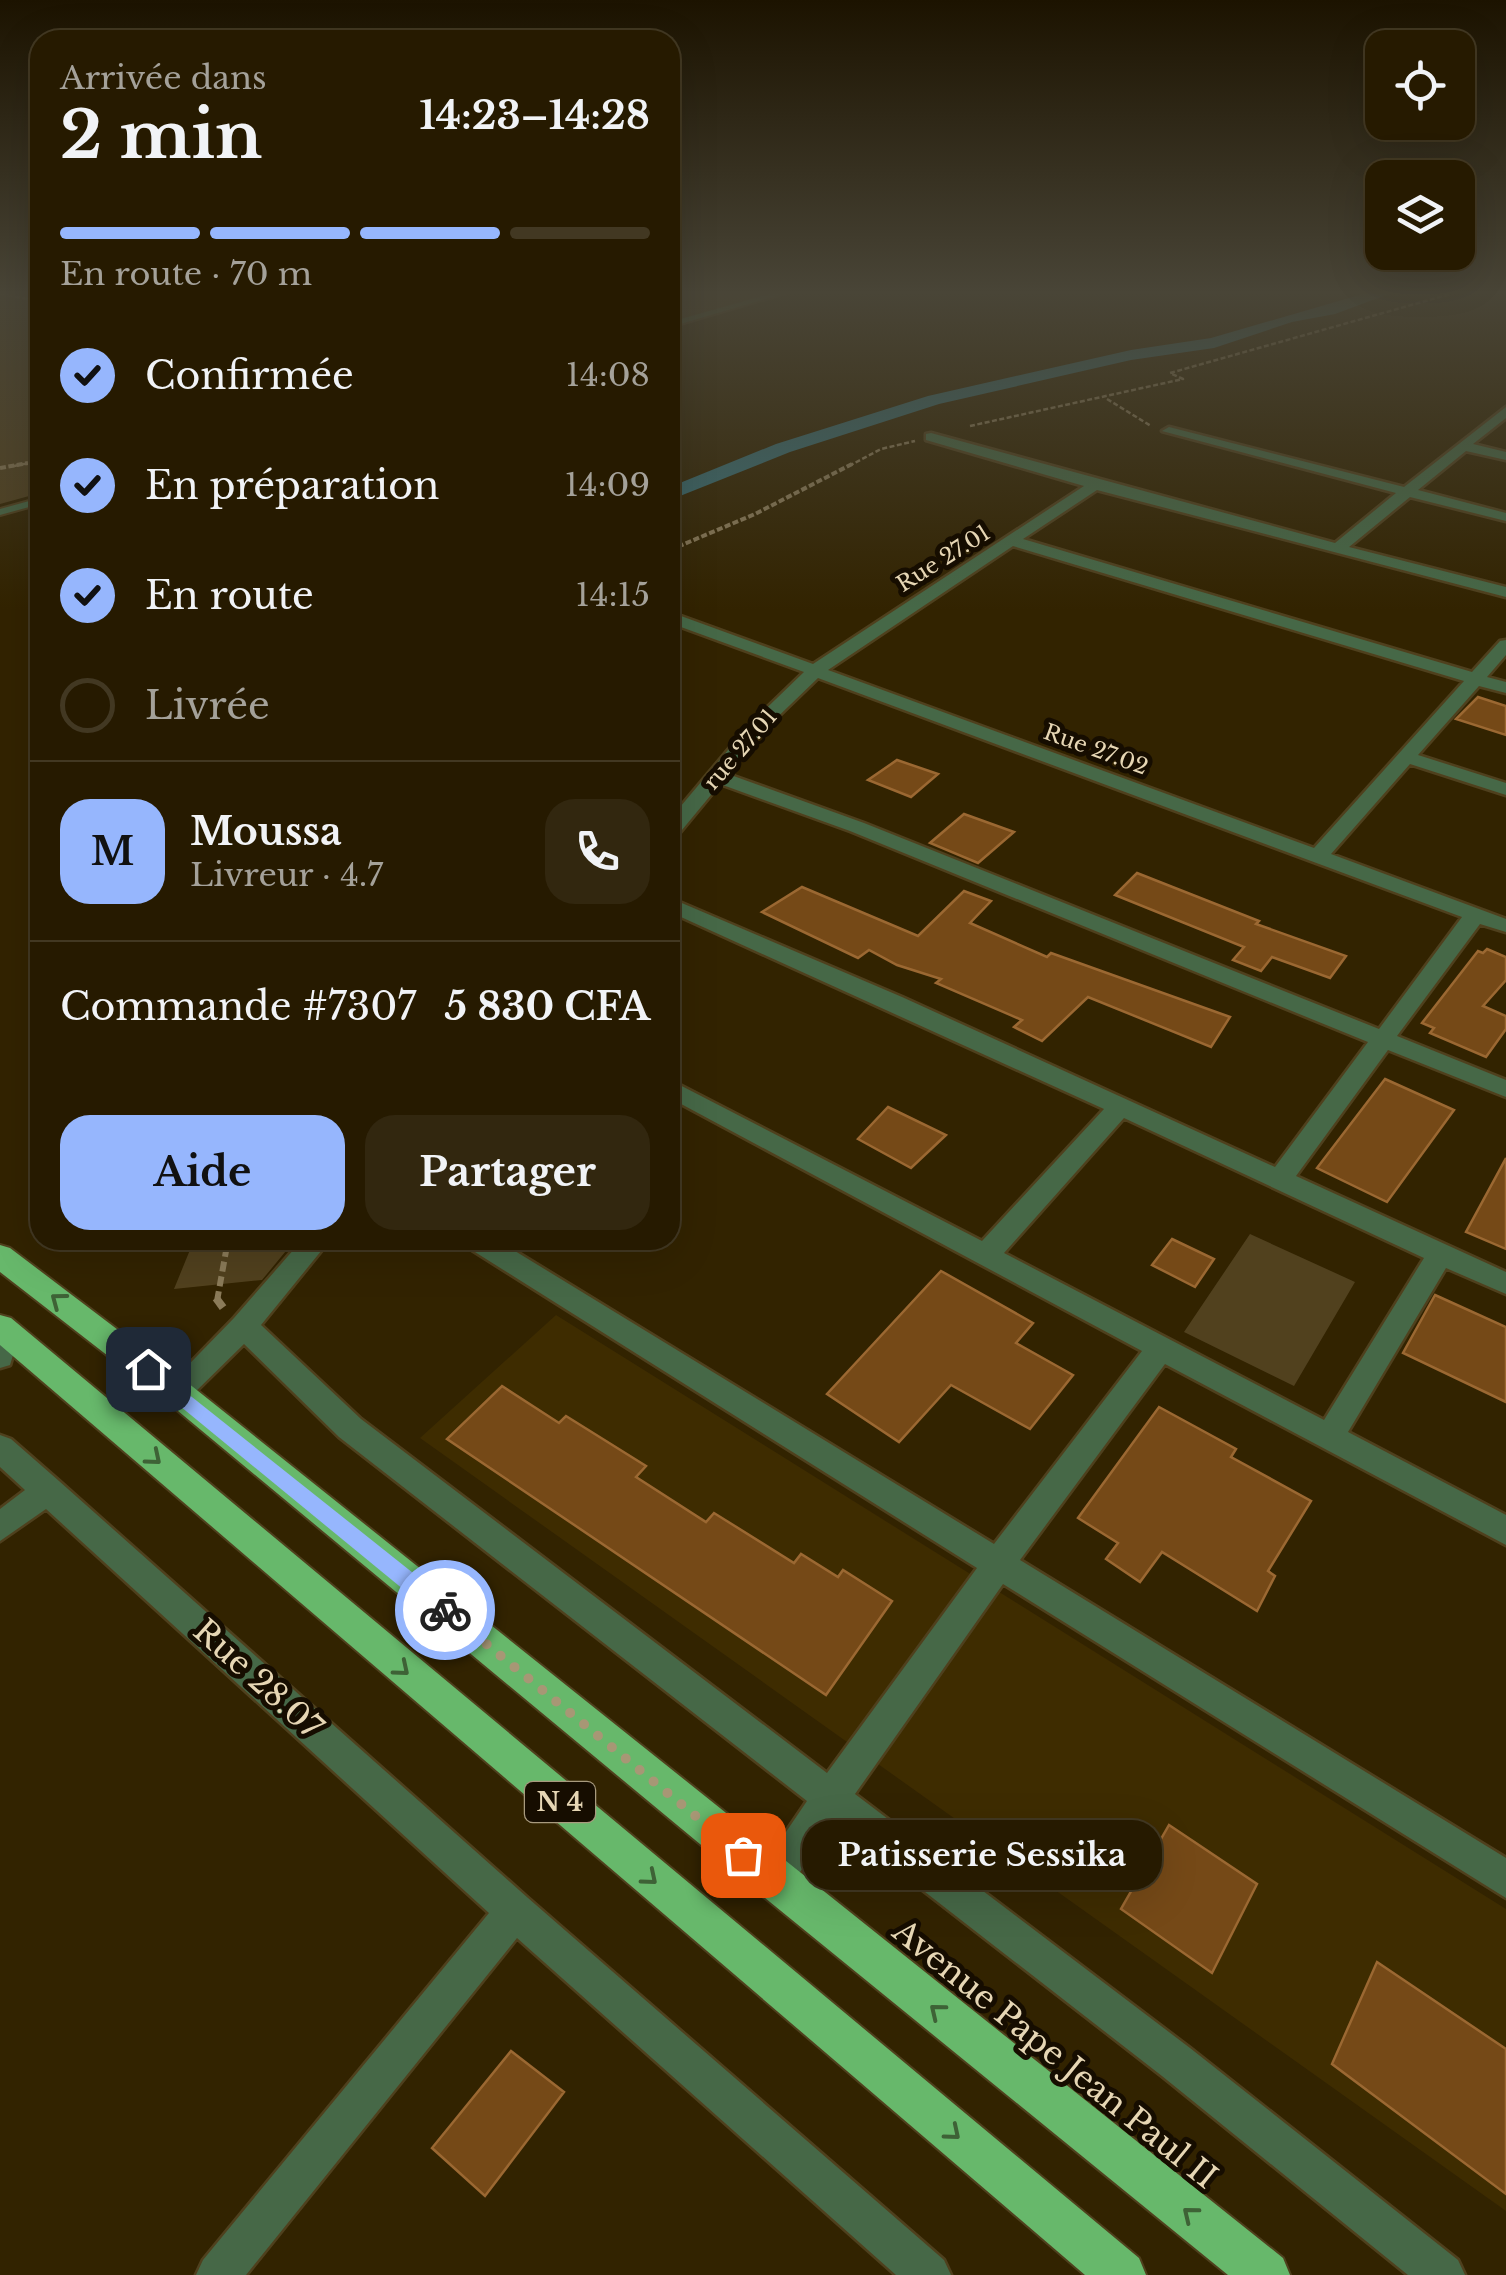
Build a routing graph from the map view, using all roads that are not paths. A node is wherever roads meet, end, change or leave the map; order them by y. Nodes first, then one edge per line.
1 (1506, 411) edge
2 (1169, 431) road end
3 (931, 438) road end
4 (1466, 447) junction
5 (1506, 456) edge
6 (1095, 486) junction
7 (1408, 493) junction
8 (30, 504) edge
9 (0, 512) edge
10 (1506, 517) edge
11 (1013, 541) junction
12 (1337, 549) junction
13 (1506, 592) edge
14 (680, 621) edge
15 (1506, 645) edge
16 (816, 670) junction
17 (1476, 679) junction
18 (1506, 688) edge
19 (1406, 757) junction
20 (716, 776) junction
21 (1506, 789) edge
22 (680, 820) edge
23 (1318, 856) junction
24 (680, 909) edge
25 (1475, 915) junction
26 (1506, 926) edge
27 (1382, 1040) junction
28 (1506, 1089) edge
29 (680, 1093) edge
30 (1119, 1108) junction
31 (1279, 1180) junction
32 (309, 1250) edge
33 (492, 1250) edge
34 (986, 1254) junction
35 (1440, 1254) junction
36 (0, 1256) edge
37 (1506, 1284) edge
38 (244, 1326) junction
39 (2, 1339) edge
40 (1160, 1349) junction
41 (178, 1392) junction
42 (1329, 1437) junction
43 (0, 1448) edge
44 (48, 1490) junction
45 (0, 1528) edge
46 (1506, 1531) edge
47 (999, 1563) junction
48 (832, 1798) junction
49 (773, 1879) junction
50 (1506, 1880) edge
51 (514, 1911) junction
52 (218, 2275) edge
53 (929, 2275) edge
54 (1122, 2275) edge
55 (1266, 2275) edge
56 (1443, 2275) edge

1 - 4 street
2 - 7 street
3 - 6 street
4 - 5 street
4 - 7 street
6 - 11 street, Rue 27.01
6 - 12 street
7 - 10 street
7 - 12 street
8 - 9 lane
11 - 16 street, Rue 27.01
11 - 17 street
12 - 13 street
14 - 16 street, Rue 27.02
15 - 17 street
16 - 20 street, rue 27.01
16 - 23 street, Rue 27.02
17 - 18 street
17 - 19 street
19 - 21 street
19 - 23 street
20 - 22 street, rue 27.01
20 - 27 street
23 - 25 street, Rue 27.02
24 - 30 street
25 - 26 street, Rue 27.02
25 - 27 street
27 - 28 street
27 - 31 street
29 - 34 street
30 - 31 street
30 - 34 street
31 - 35 street
32 - 38 street
33 - 47 street
34 - 40 street
35 - 37 street
35 - 42 street
41 -> 36 highway, Avenue Pape Jean Paul II / N 4
38 - 41 street
38 - 48 street
39 -> 54 highway, N 4
40 - 42 street
40 - 47 street
41 - 49 highway, Avenue Pape Jean Paul II / N 4
42 - 46 street
43 - 44 street, Rue 28.07
44 - 45 street
44 - 51 street, Rue 28.07
47 - 48 street
47 - 50 street
48 - 49 street
48 - 56 street
55 -> 49 highway, Avenue Pape Jean Paul II / N 4
51 - 52 street
51 - 53 street, Rue 28.07

